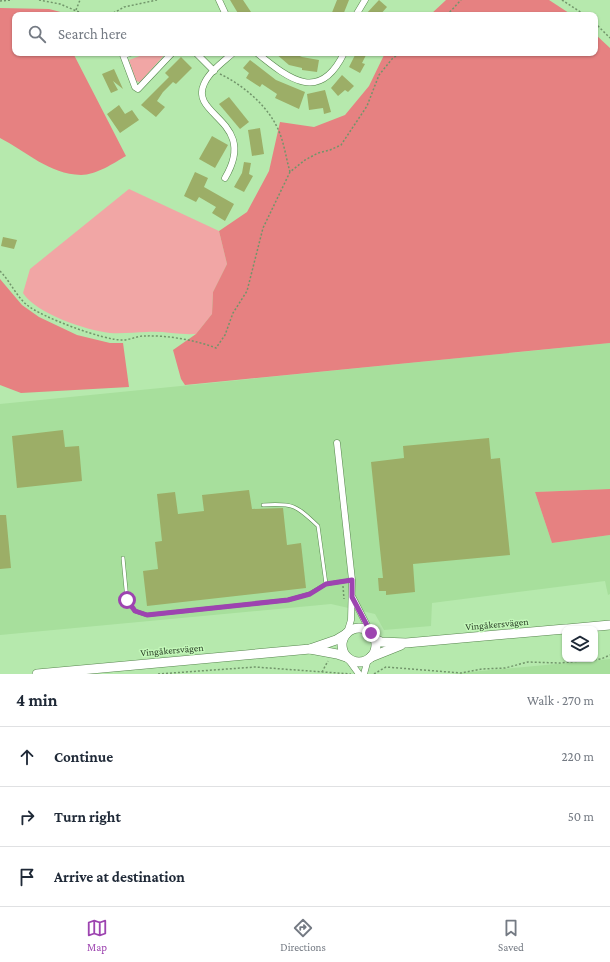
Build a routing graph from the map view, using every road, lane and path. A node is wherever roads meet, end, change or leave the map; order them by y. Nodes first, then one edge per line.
1 (12, 0) edge
2 (39, 0) edge
3 (80, 0) edge
4 (157, 0) edge
5 (219, 0) edge
6 (365, 0) edge
7 (461, 0) edge
8 (562, 0) edge
9 (0, 1) edge
10 (76, 10) junction
11 (80, 12) edge
12 (114, 12) edge
13 (225, 12) edge
14 (358, 12) edge
15 (450, 12) edge
16 (580, 12) edge
17 (598, 26) edge
18 (610, 38) edge
19 (124, 56) edge
20 (169, 56) edge
21 (199, 56) edge
22 (230, 56) edge
23 (261, 56) edge
24 (342, 56) edge
25 (395, 56) edge
26 (214, 71) junction
27 (290, 172) junction
28 (225, 178) dead end
29 (0, 271) edge
30 (337, 443) dead end
31 (263, 505) dead end
32 (123, 558) dead end
33 (352, 580) junction
34 (343, 582) junction
35 (326, 584) junction
36 (352, 597) junction
37 (344, 602) dead end
38 (610, 625) edge
39 (598, 626) edge
40 (562, 629) edge
41 (346, 634) junction
42 (373, 636) junction
43 (406, 643) junction
44 (310, 650) junction
45 (610, 655) edge
46 (329, 658) dead end
47 (347, 658) junction
48 (369, 658) junction
49 (322, 672) junction
50 (37, 674) edge
51 (158, 674) edge
52 (352, 674) edge
53 (359, 674) edge
54 (364, 674) edge
55 (374, 674) edge

1 - 9 path
2 - 10 path
3 - 10 path
4 - 12 path
5 - 13 street
6 - 14 street
7 - 15 path
8 - 16 path
10 - 11 path
17 - 18 path
19 - 20 street
21 - 26 street
22 - 26 street
23 - 24 street
25 - 27 path
26 - 27 path
26 - 28 street
27 - 29 path
30 - 33 street
31 - 35 lane
32 - 35 lane
33 - 34 lane
33 - 36 street
34 - 35 lane
34 - 37 path
36 - 41 street
36 - 42 street
38 - 39 main road, Vingåkersvägen
40 - 43 main road, Vingåkersvägen
41 - 42 main road
41 - 44 main road, Vingåkersvägen
41 - 47 main road
42 - 43 main road, Vingåkersvägen
42 - 48 main road
43 - 48 main road, Vingåkersvägen
44 - 47 main road, Vingåkersvägen
44 - 50 main road, Vingåkersvägen
45 - 55 path
46 - 49 path
47 - 48 main road
47 - 53 street
48 - 54 street
49 - 51 path
49 - 52 path

